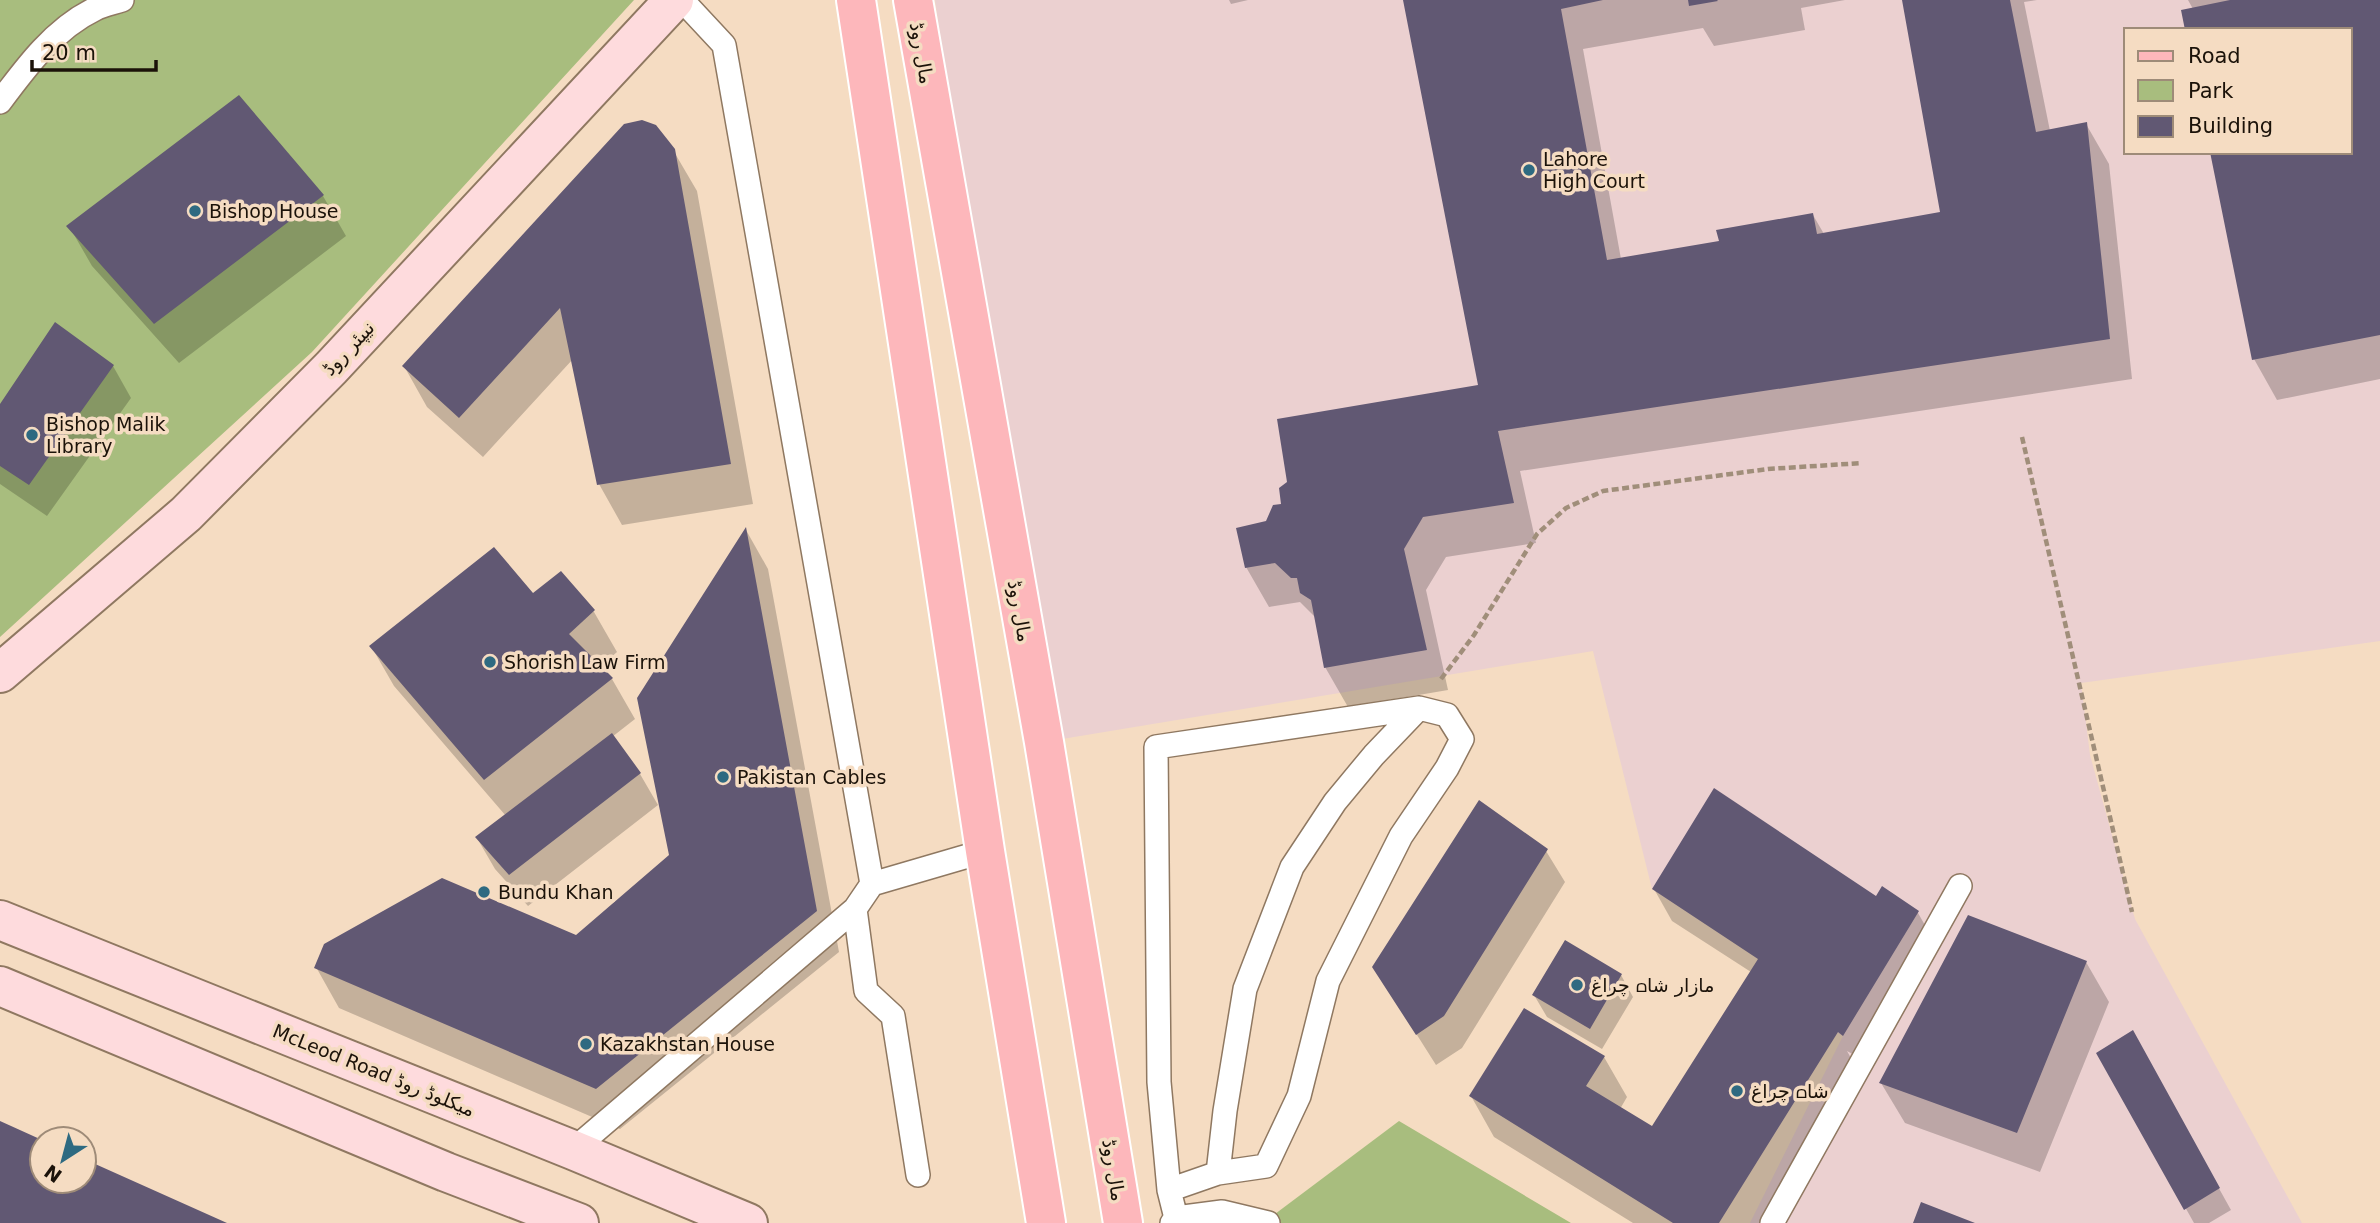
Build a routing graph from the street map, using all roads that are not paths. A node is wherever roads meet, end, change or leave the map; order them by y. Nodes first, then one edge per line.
1 (122, 0) edge
2 (674, 0) edge
3 (682, 0) edge
4 (856, 0) edge
5 (913, 0) edge
6 (0, 102) edge
7 (0, 673) edge
8 (1419, 708) junction
9 (985, 851) junction
10 (872, 884) junction
11 (1960, 886) dead end
12 (855, 909) junction
13 (0, 919) edge
14 (0, 986) edge
15 (573, 1150) junction
16 (1218, 1173) junction
17 (918, 1175) dead end
18 (1169, 1190) junction
19 (1174, 1220) edge
20 (579, 1223) edge
21 (748, 1223) edge
22 (1046, 1223) edge
23 (1123, 1223) edge
24 (1268, 1223) edge
25 (1772, 1223) edge

1 - 6 lane
2 - 7 main road, نیپئر روڈ
3 - 10 lane
4 - 9 main road
5 - 23 main road, مال روڈ
8 - 16 lane
8 - 16 lane
8 - 18 lane
9 - 10 lane
9 - 22 main road
10 - 12 lane
11 - 25 lane
12 - 15 lane
12 - 17 lane
13 - 15 main road, McLeod Road میکلوڈ روڈ
14 - 20 main road
15 - 21 main road, McLeod Road میکلوڈ روڈ
16 - 18 lane
18 - 19 lane
19 - 24 lane

